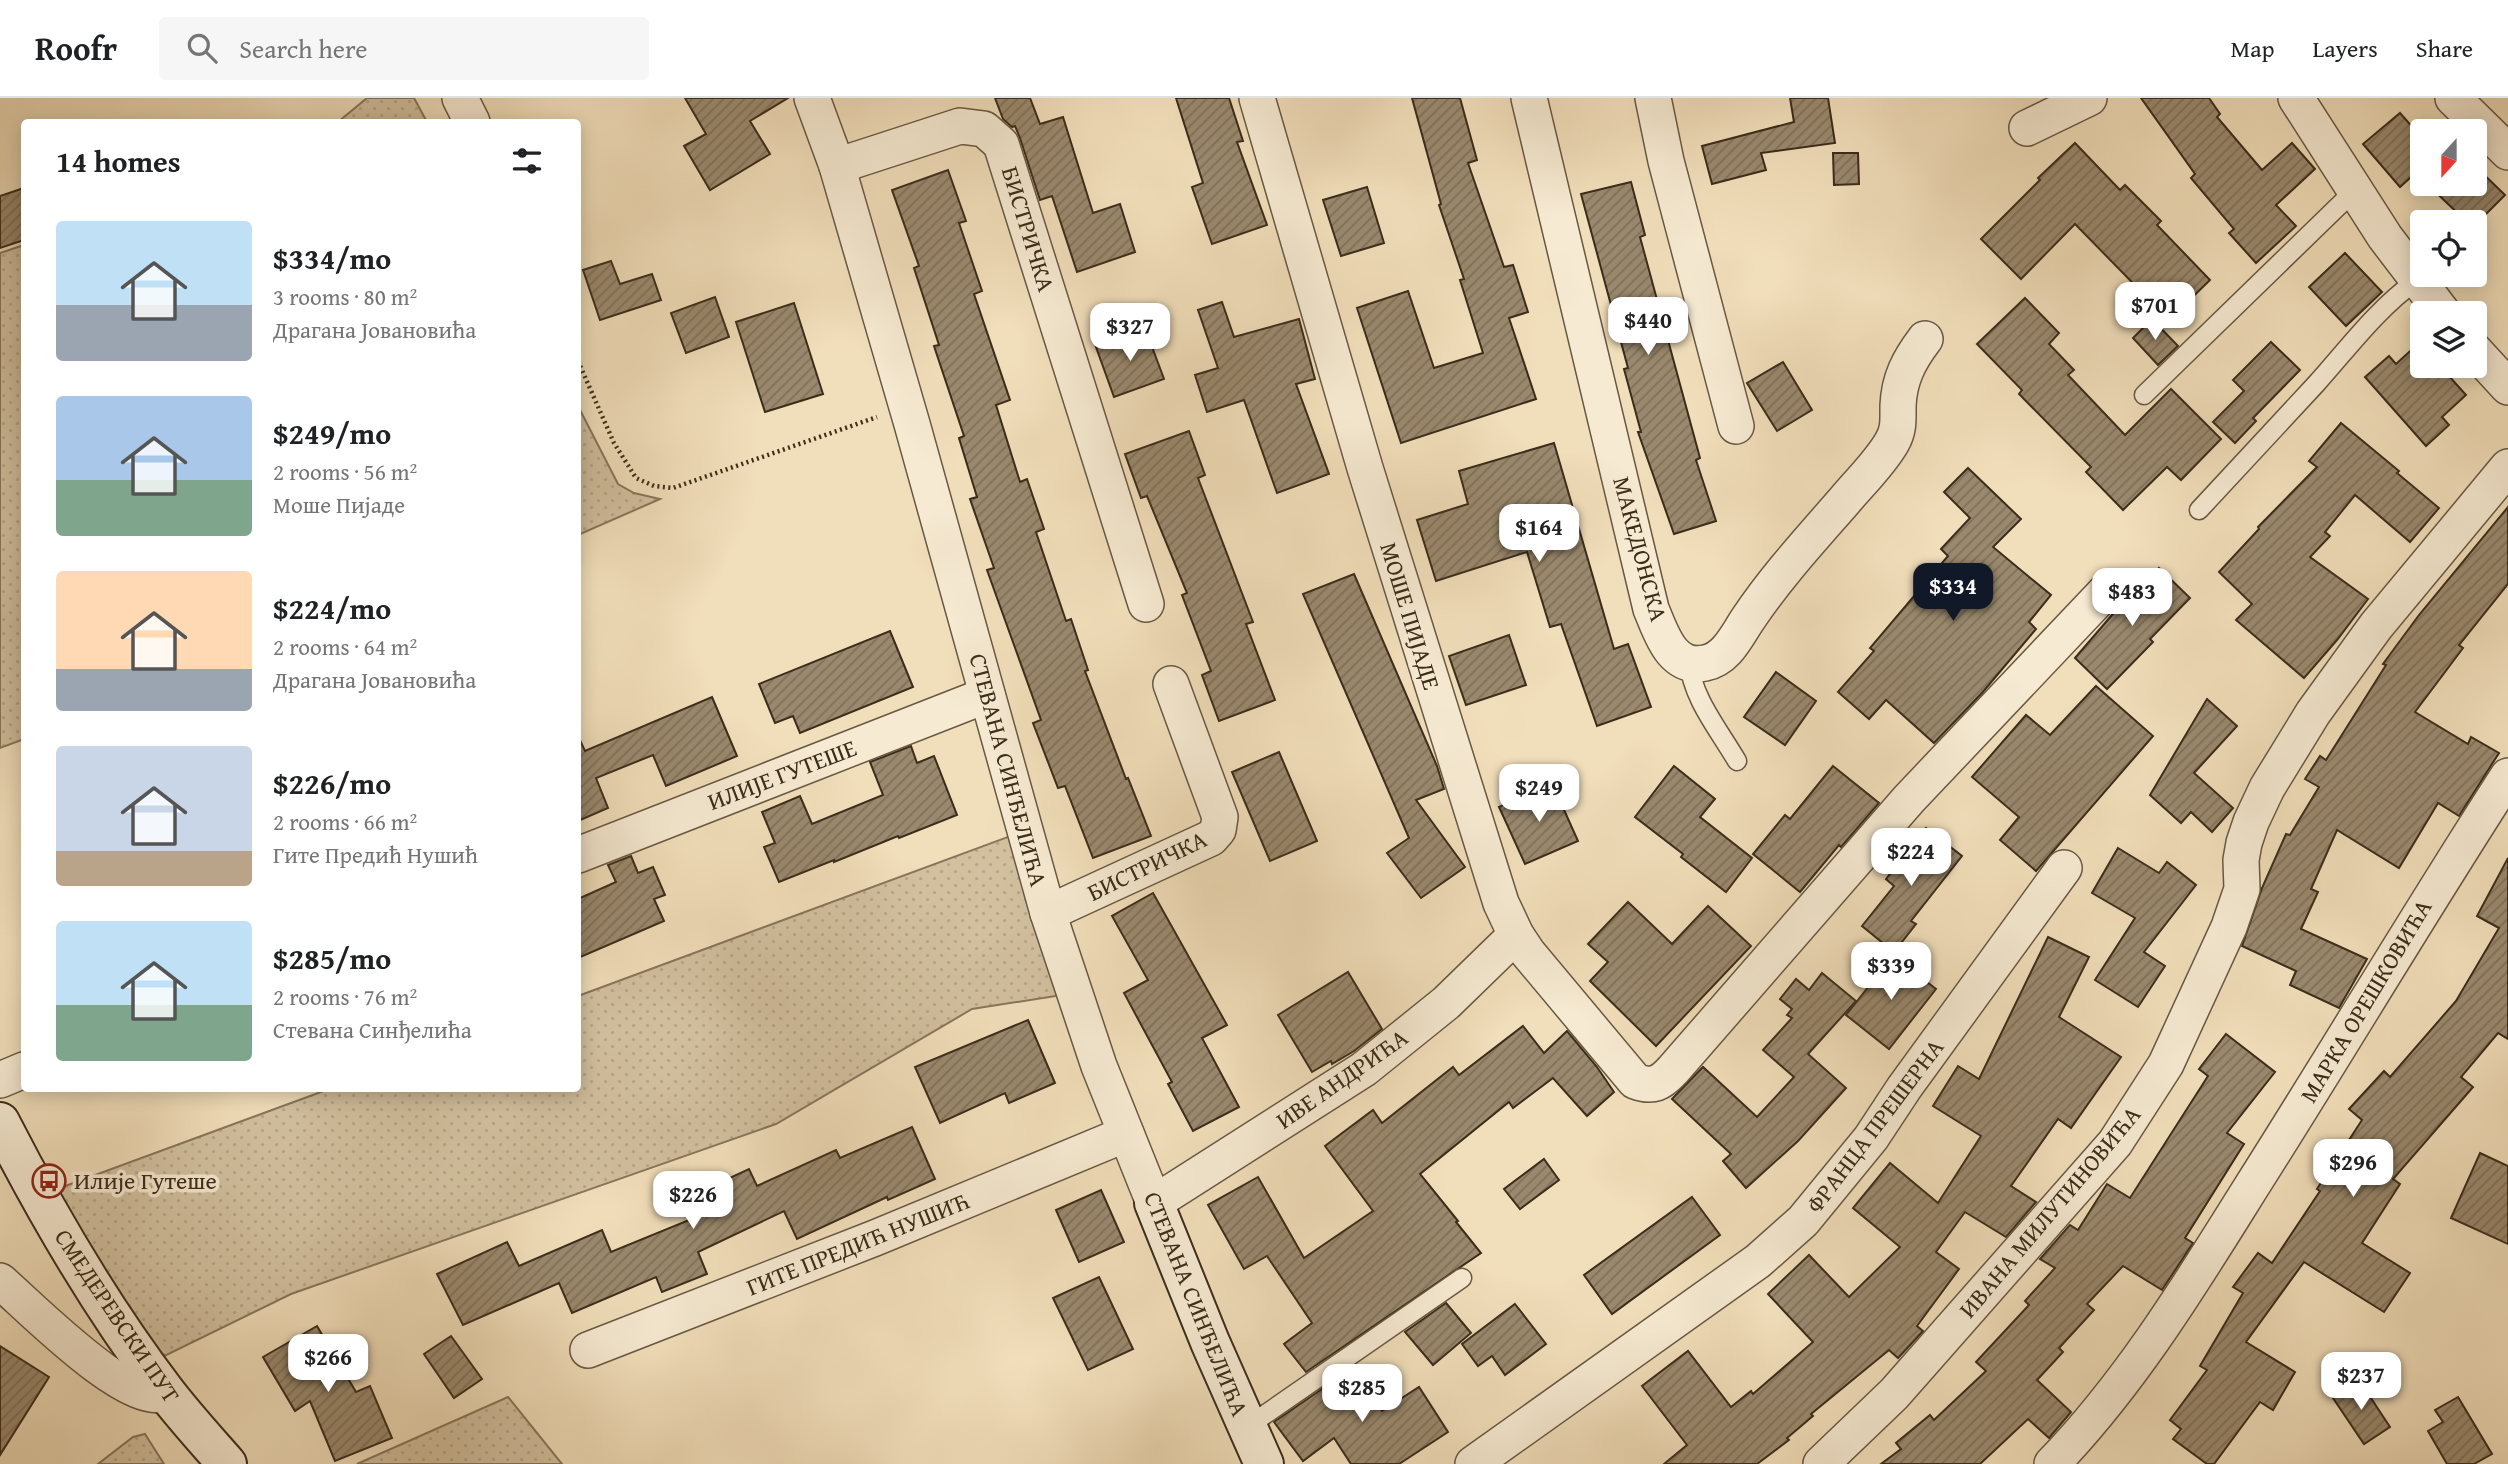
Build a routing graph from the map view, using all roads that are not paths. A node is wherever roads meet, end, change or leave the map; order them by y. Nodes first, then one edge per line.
1 (460, 98) edge
2 (812, 98) edge
3 (1257, 98) edge
4 (1529, 98) edge
5 (1653, 98) edge
6 (2089, 98) edge
7 (2295, 98) edge
8 (2454, 98) edge
9 (470, 119) edge
10 (2027, 128) dead end
11 (2508, 152) edge
12 (836, 166) junction
13 (2355, 191) junction
14 (2410, 271) edge
15 (2410, 286) edge
16 (2422, 287) edge
17 (2434, 301) edge
18 (1925, 339) dead end
19 (2487, 364) edge
20 (2508, 387) edge
21 (2144, 395) dead end
22 (1736, 426) dead end
23 (2508, 467) edge
24 (2199, 510) dead end
25 (2109, 588) dead end
26 (1146, 604) dead end
27 (1689, 662) junction
28 (1171, 684) dead end
29 (987, 695) junction
30 (1737, 761) dead end
31 (2508, 776) edge
32 (581, 854) edge
33 (2064, 868) dead end
34 (1048, 914) junction
35 (1516, 935) junction
36 (21, 1071) edge
37 (0, 1080) edge
38 (0, 1122) edge
39 (1126, 1134) junction
40 (1154, 1203) junction
41 (1462, 1278) dead end
42 (0, 1281) edge
43 (588, 1350) dead end
44 (166, 1393) junction
45 (1247, 1427) junction
46 (227, 1464) edge
47 (1264, 1464) edge
48 (1473, 1464) edge
49 (1821, 1464) edge
50 (2052, 1464) edge

1 - 9 street
2 - 12 street, СТЕВАНА СИНЂЕЛИЋА
3 - 35 street, МОШЕ ПИЈАДЕ
4 - 27 street, МАКЕДОНСКА
5 - 22 street
6 - 10 street
7 - 13 street
8 - 11 street
12 - 26 street, БИСТРИЧКА
12 - 29 street, СТЕВАНА СИНЂЕЛИЋА
13 - 14 street
13 - 21 lane
15 - 24 lane
16 - 17 street
18 - 27 street
19 - 20 street
23 - 49 street, ИВАНА МИЛУТИНОВИЋА
25 - 35 street, МОШЕ ПИЈАДЕ
27 - 30 lane
28 - 34 street, БИСТРИЧКА
29 - 32 street, ИЛИЈЕ ГУТЕШЕ
29 - 34 street, СТЕВАНА СИНЂЕЛИЋА
31 - 50 street, МАРКА ОРЕШКОВИЋА
33 - 48 street, ФРАНЦА ПРЕШЕРНА
34 - 39 street, СТЕВАНА СИНЂЕЛИЋА
35 - 40 street, ИВЕ АНДРИЋА
36 - 37 street
38 - 44 main road, СМЕДЕРЕВСКИ ПУТ
39 - 40 street, СТЕВАНА СИНЂЕЛИЋА
39 - 43 street, ГИТЕ ПРЕДИЋ НУШИЋ
40 - 45 main road, СТЕВАНА СИНЂЕЛИЋА
41 - 45 lane, СТЕВАНА СИНЂЕЛИЋА
42 - 44 street
44 - 46 main road, СМЕДЕРЕВСКИ ПУТ
45 - 47 main road, СТЕВАНА СИНЂЕЛИЋА

